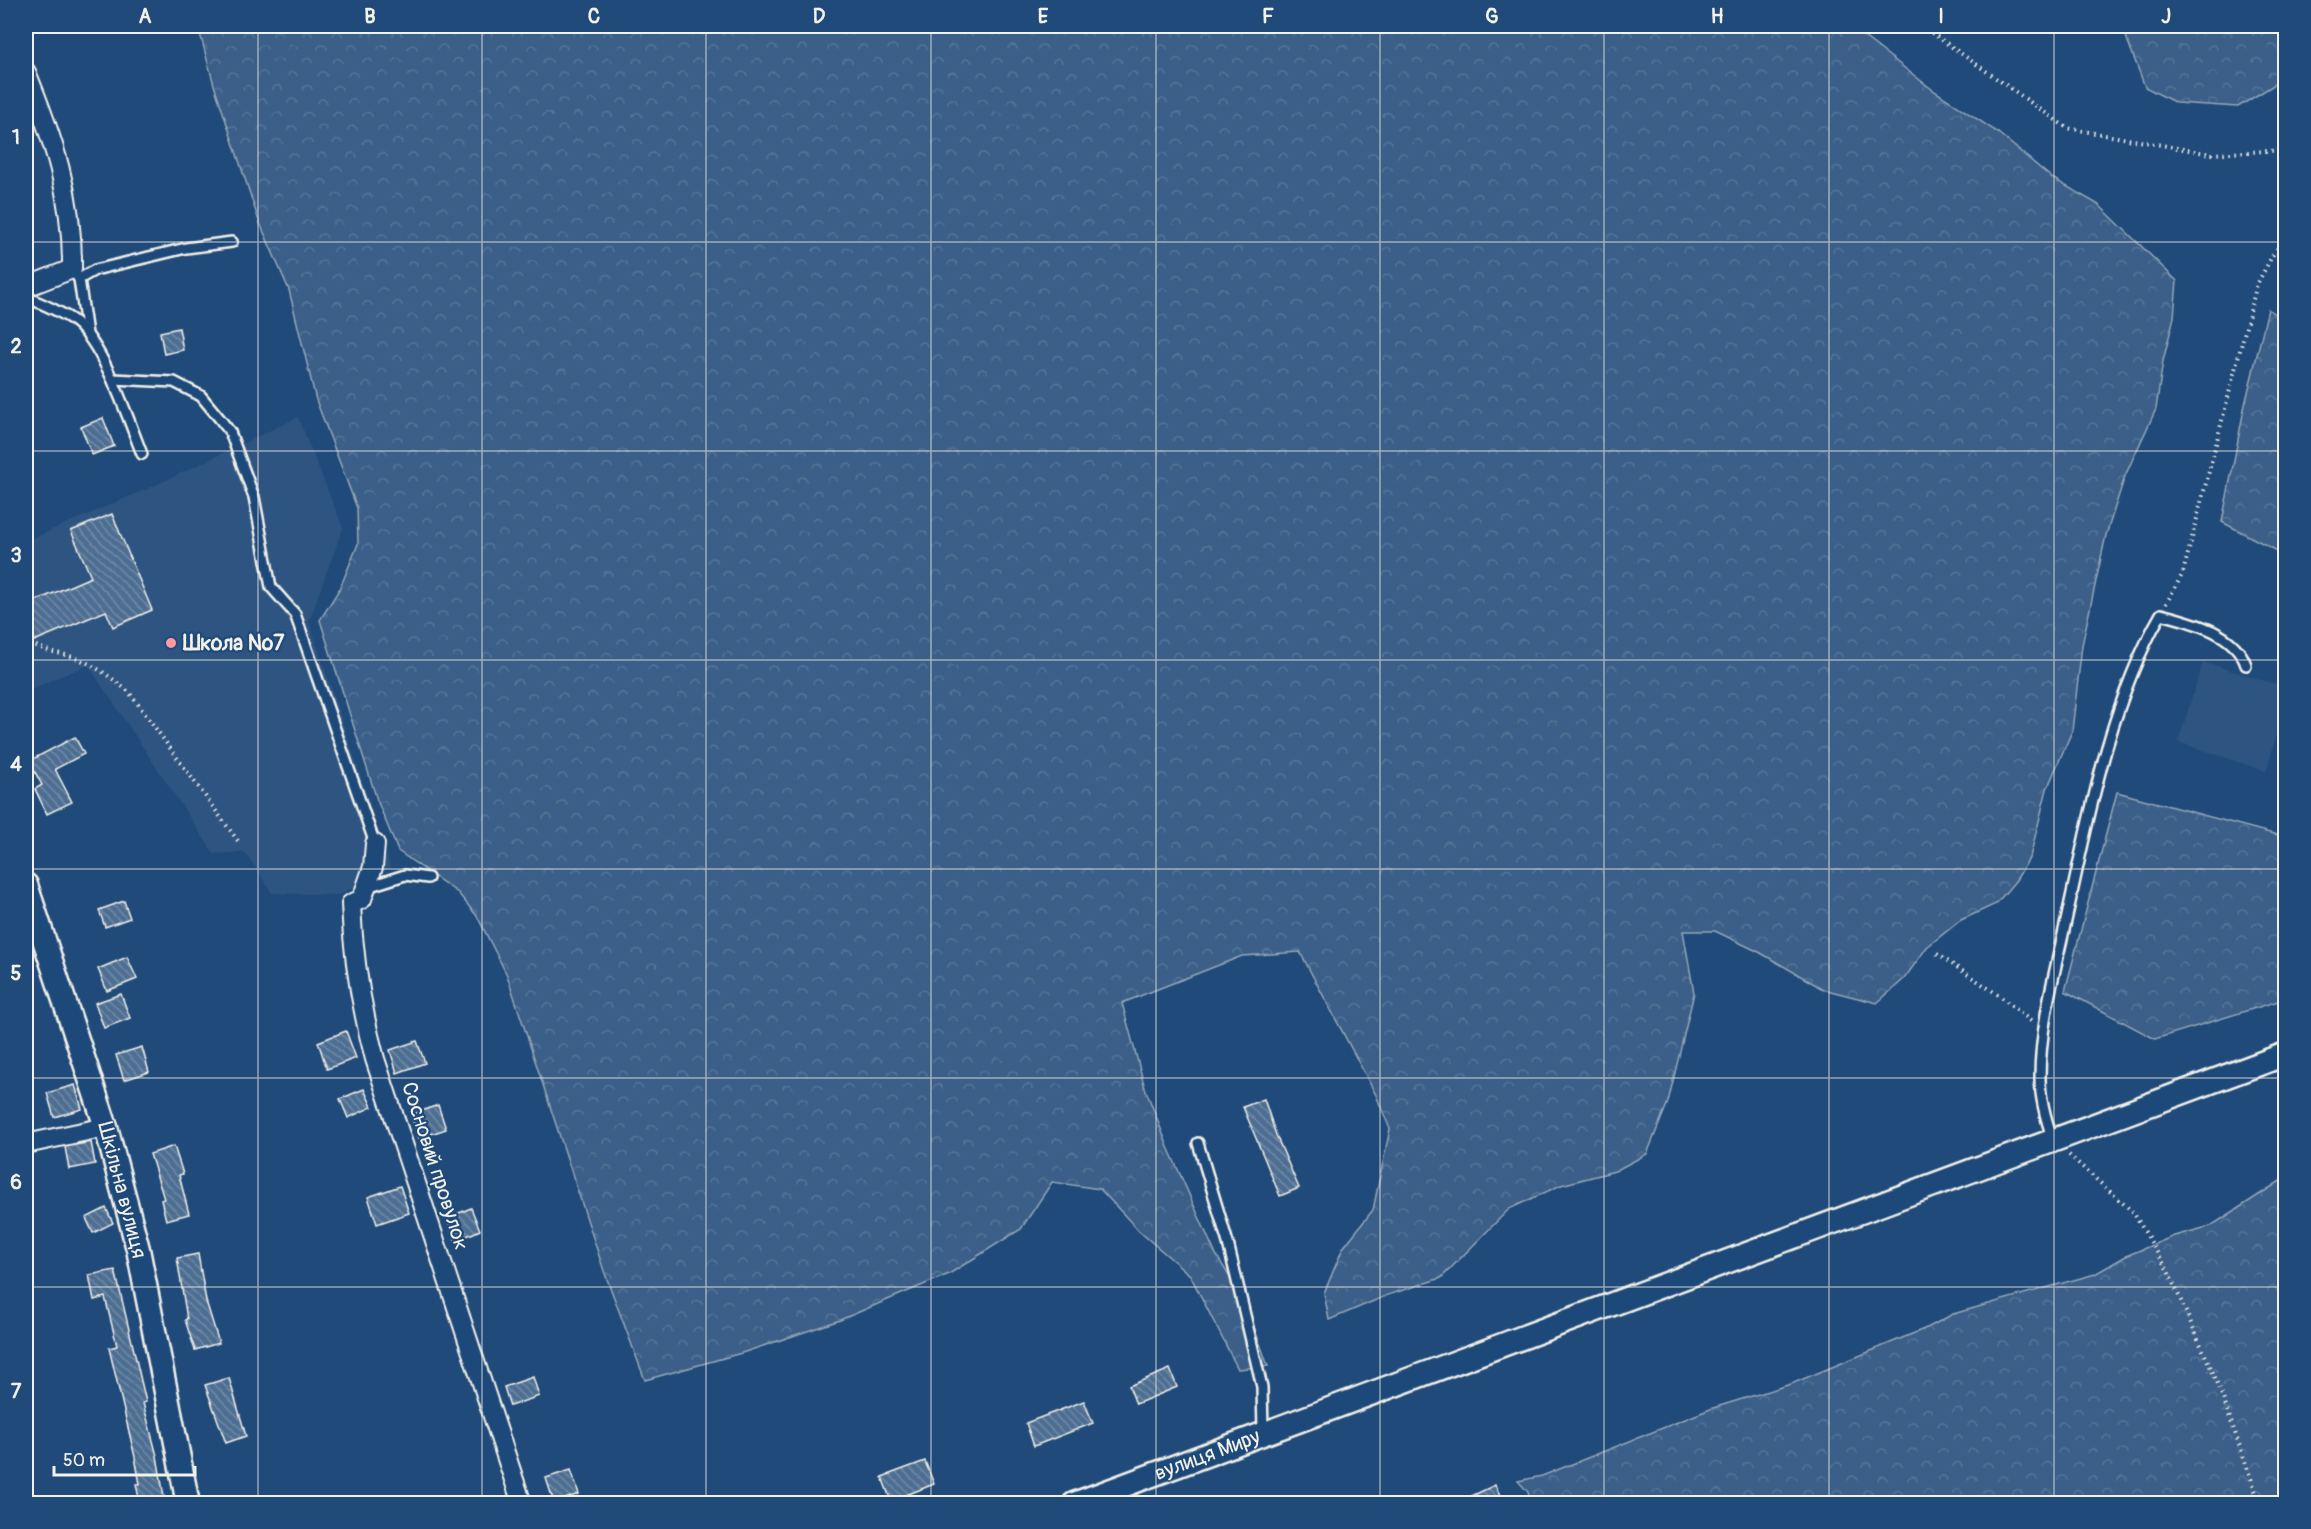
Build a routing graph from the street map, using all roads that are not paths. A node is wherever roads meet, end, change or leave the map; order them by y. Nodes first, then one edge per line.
1 (26, 72) edge
2 (232, 242) dead end
3 (75, 274) junction
4 (26, 287) edge
5 (26, 297) edge
6 (87, 336) junction
7 (113, 379) junction
8 (142, 454) dead end
9 (2246, 665) dead end
10 (375, 844) joint
11 (428, 878) dead end
12 (26, 885) edge
13 (366, 887) junction
14 (2286, 1054) edge
15 (106, 1127) junction
16 (2052, 1140) junction
17 (1198, 1143) dead end
18 (26, 1144) edge
19 (1263, 1432) junction
20 (188, 1503) edge
21 (522, 1503) edge
22 (1074, 1503) edge

1 - 3 street
2 - 3 lane
3 - 4 street
3 - 6 lane
5 - 6 lane
6 - 7 lane
7 - 8 lane
7 - 10 lane
9 - 16 lane
10 - 13 street, Сосновий провулок
11 - 13 lane
12 - 15 street, Шкільна вулиця
13 - 21 street, Сосновий провулок
14 - 16 street, вулиця Миру
15 - 18 street
15 - 20 street, Шкільна вулиця
16 - 19 street, вулиця Миру
17 - 19 lane
19 - 22 street, вулиця Миру

